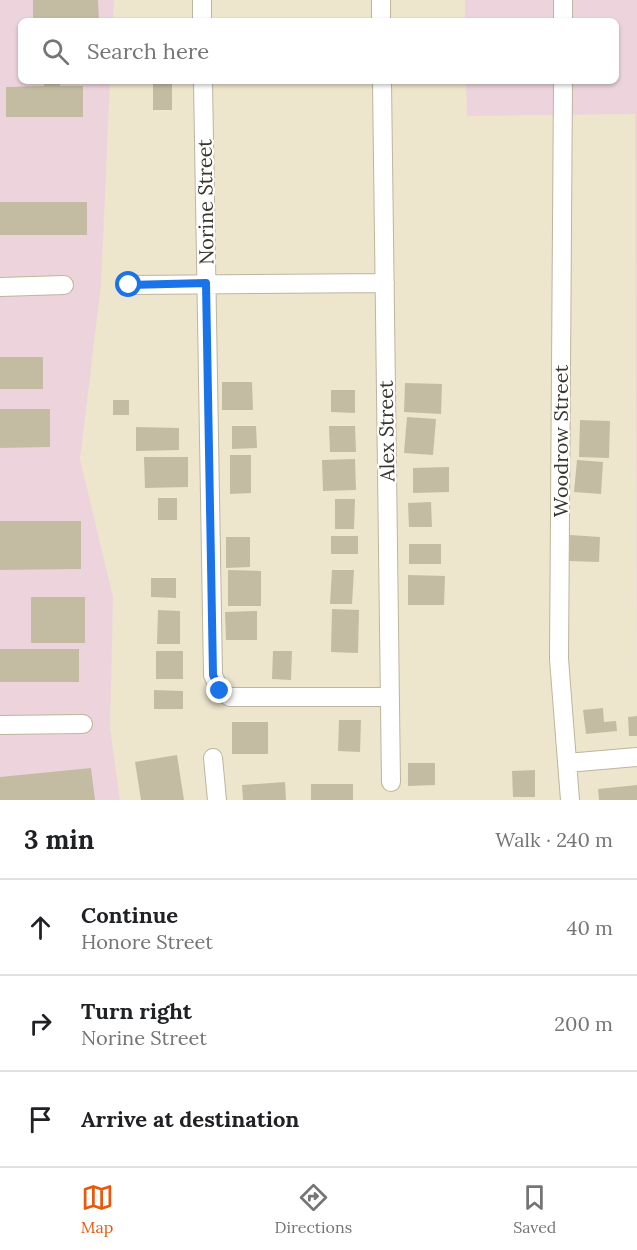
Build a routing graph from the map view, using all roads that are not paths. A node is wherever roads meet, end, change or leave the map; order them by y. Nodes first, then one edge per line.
1 (202, 0) edge
2 (381, 0) edge
3 (563, 0) edge
4 (202, 18) edge
5 (381, 18) edge
6 (563, 18) edge
7 (203, 84) edge
8 (382, 84) edge
9 (563, 84) edge
10 (206, 283) junction
11 (385, 283) junction
12 (64, 285) dead end
13 (129, 285) dead end
14 (0, 287) edge
15 (389, 697) junction
16 (83, 724) dead end
17 (0, 725) edge
18 (637, 757) edge
19 (213, 758) dead end
20 (567, 763) junction
21 (391, 782) dead end
22 (217, 800) edge
23 (570, 800) edge

1 - 4 street
2 - 5 street
3 - 6 street
7 - 10 street, Norine Street
8 - 11 street, Alex Street
9 - 20 street, Woodrow Street
10 - 11 street
10 - 13 street
10 - 15 street, Norine Street
11 - 15 street, Alex Street
12 - 14 street
15 - 21 street, Alex Street
16 - 17 street
18 - 20 street
19 - 22 street
20 - 23 street, Woodrow Street

